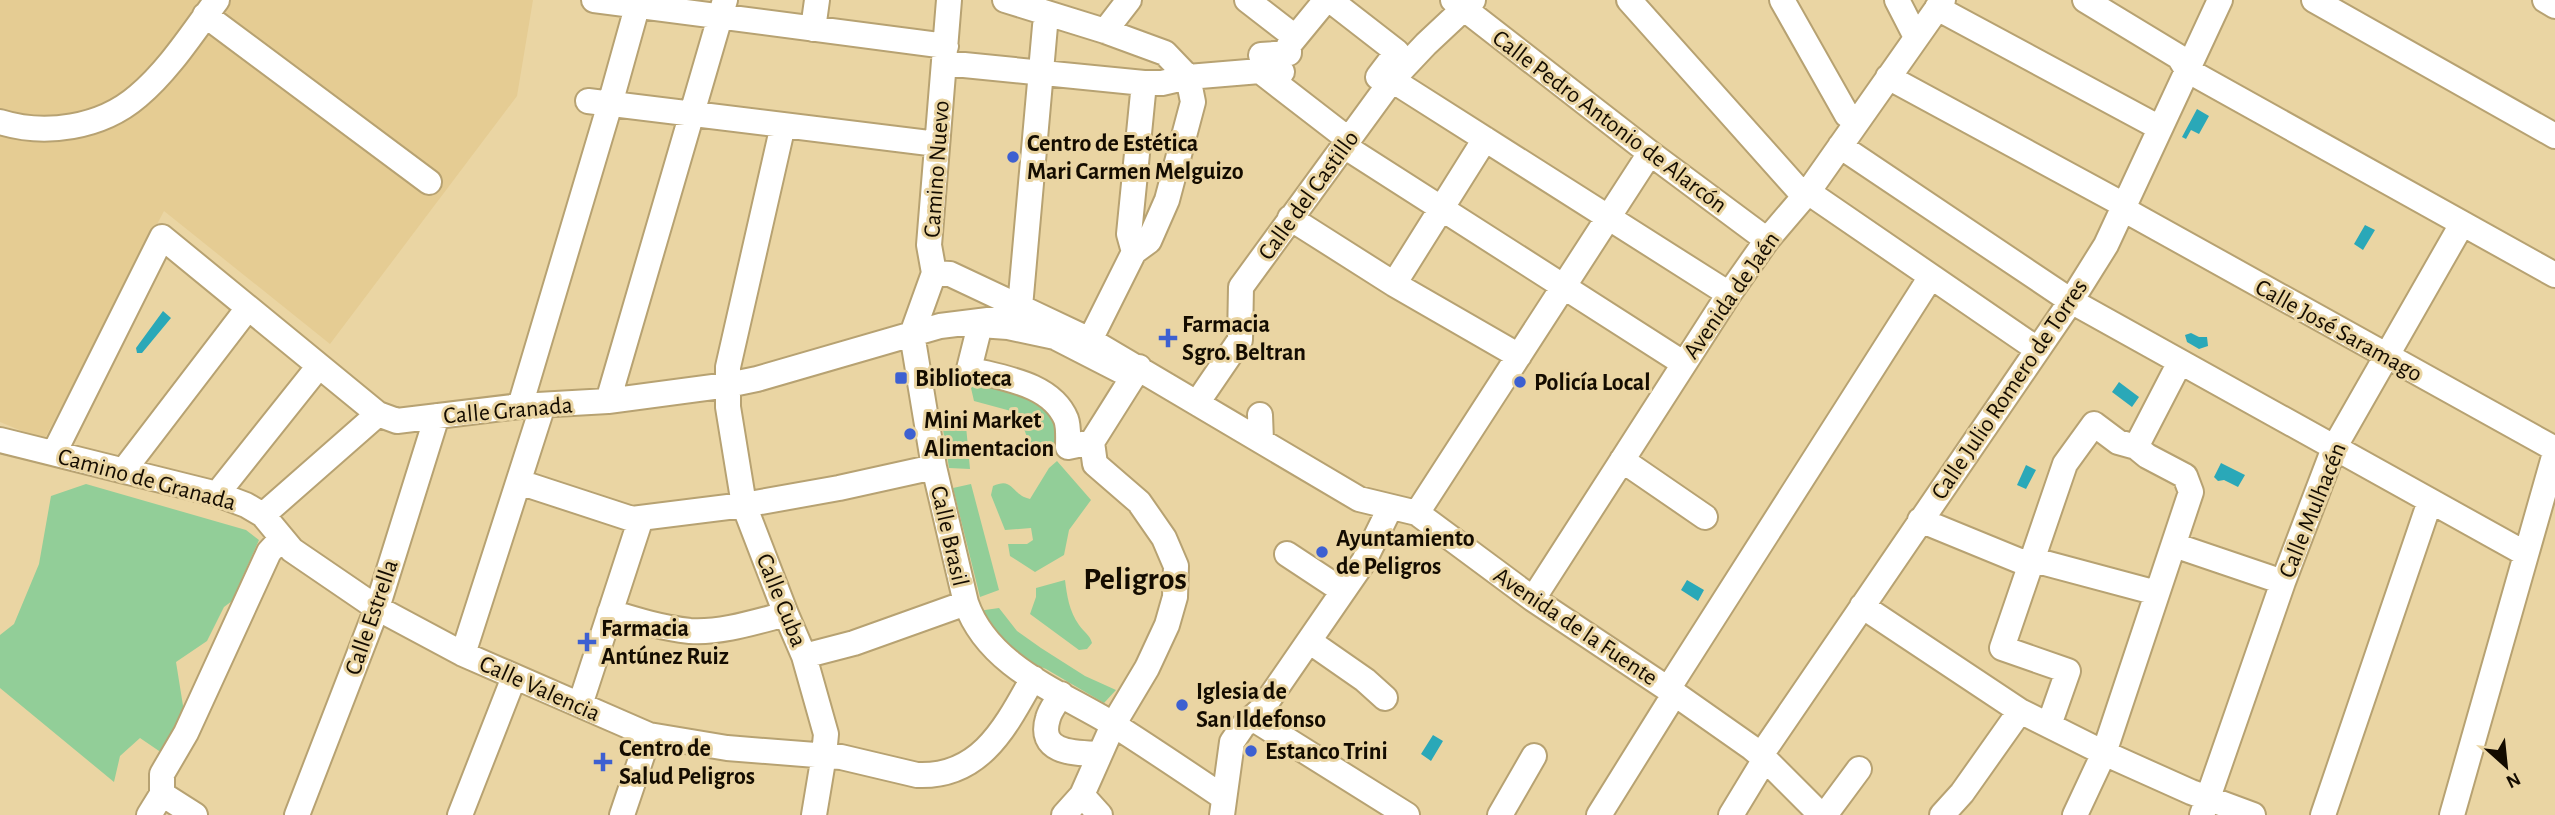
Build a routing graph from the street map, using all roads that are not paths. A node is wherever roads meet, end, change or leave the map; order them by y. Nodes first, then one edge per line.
1 (594, 0) edge
2 (817, 0) edge
3 (949, 0) edge
4 (1005, 0) edge
5 (1129, 0) edge
6 (1248, 0) edge
7 (1328, 0) edge
8 (1629, 0) edge
9 (1782, 0) edge
10 (1897, 0) edge
11 (2085, 0) edge
12 (2220, 0) edge
13 (2315, 0) edge
14 (2545, 0) edge
15 (638, 3) edge
16 (1463, 3) edge
17 (1940, 4) edge
18 (2555, 6) edge
19 (211, 8) edge
20 (723, 8) edge
21 (1045, 26) dead end
22 (813, 29) junction
23 (1105, 31) junction
24 (1295, 37) junction
25 (1916, 37) junction
26 (945, 54) junction
27 (2188, 70) junction
28 (1042, 72) junction
29 (1188, 77) junction
30 (1888, 78) junction
31 (1392, 80) junction
32 (1144, 83) junction
33 (599, 103) junction
34 (691, 114) junction
35 (0, 122) edge
36 (1857, 122) junction
37 (783, 125) junction
38 (2160, 128) junction
39 (2555, 136) edge
40 (1485, 139) junction
41 (1346, 143) junction
42 (937, 144) junction
43 (1840, 146) junction
44 (1650, 153) junction
45 (429, 182) dead end
46 (1810, 196) junction
47 (2123, 207) junction
48 (1441, 210) junction
49 (1609, 217) junction
50 (1290, 218) junction
51 (2462, 224) junction
52 (1767, 240) junction
53 (1134, 252) junction
54 (934, 273) junction
55 (2555, 275) edge
56 (1930, 278) junction
57 (1394, 285) junction
58 (1564, 286) junction
59 (1729, 294) junction
60 (2071, 301) junction
61 (1020, 307) junction
62 (248, 308) junction
63 (912, 334) junction
64 (1090, 340) junction
65 (2037, 349) junction
66 (1519, 356) junction
67 (2387, 357) junction
68 (2180, 362) junction
69 (1683, 363) junction
70 (319, 366) junction
71 (1136, 372) junction
72 (728, 385) junction
73 (608, 401) junction
74 (1197, 403) junction
75 (531, 406) junction
76 (378, 414) junction
77 (1260, 415) dead end
78 (437, 416) junction
79 (0, 440) edge
80 (1261, 441) junction
81 (2136, 447) junction
82 (2334, 447) junction
83 (2555, 451) edge
84 (54, 453) junction
85 (1093, 453) junction
86 (1622, 460) junction
87 (934, 467) junction
88 (124, 470) junction
89 (519, 482) junction
90 (217, 494) junction
91 (2430, 501) junction
92 (744, 505) junction
93 (1390, 508) junction
94 (1417, 513) junction
95 (263, 515) junction
96 (1705, 517) dead end
97 (641, 518) junction
98 (1920, 520) junction
99 (281, 539) junction
100 (2174, 545) junction
101 (1287, 554) dead end
102 (2526, 554) junction
103 (2034, 560) junction
104 (2283, 582) junction
105 (1343, 592) junction
106 (2157, 593) junction
107 (1533, 599) junction
108 (966, 603) junction
109 (1861, 606) junction
110 (377, 608) junction
111 (610, 612) junction
112 (786, 614) junction
113 (1309, 641) junction
114 (463, 654) junction
115 (804, 656) junction
116 (514, 677) junction
117 (1033, 678) junction
118 (1671, 691) junction
119 (1061, 694) junction
120 (1385, 698) dead end
121 (580, 705) junction
122 (2020, 711) junction
123 (1252, 718) junction
124 (1113, 725) junction
125 (2049, 725) junction
126 (649, 735) junction
127 (2104, 753) junction
128 (1100, 754) junction
129 (824, 755) junction
130 (1534, 756) dead end
131 (1763, 757) junction
132 (1859, 769) dead end
133 (162, 794) junction
134 (1082, 795) junction
135 (1223, 806) edge
136 (2206, 807) edge
137 (149, 815) edge
138 (195, 815) edge
139 (297, 815) edge
140 (460, 815) edge
141 (622, 815) edge
142 (814, 815) edge
143 (1063, 815) edge
144 (1100, 815) edge
145 (1407, 815) edge
146 (1500, 815) edge
147 (1599, 815) edge
148 (1731, 815) edge
149 (1823, 815) edge
150 (1942, 815) edge
151 (2075, 815) edge
152 (2253, 815) edge
153 (2323, 815) edge
154 (2452, 815) edge

1 - 15 street
2 - 22 street
3 - 26 street, Camino Nuevo
4 - 23 street
5 - 23 street
6 - 24 street
7 - 24 street
7 - 24 street
8 - 46 street
9 - 36 street
10 - 25 street
11 - 27 street
12 - 27 street, Calle Julio Romero de Torres
13 - 39 street
14 - 18 street
15 - 20 street
15 - 33 street
16 - 31 street, Calle del Castillo
16 - 44 street, Calle Pedro Antonio de Alarcón
17 - 25 street, Avenida de Jaén
17 - 38 street
19 - 35 street
19 - 45 street
20 - 22 street
20 - 34 street
21 - 28 street
22 - 26 street
23 - 29 street
25 - 30 street, Avenida de Jaén
26 - 28 street
26 - 42 street, Camino Nuevo
27 - 38 street, Calle Julio Romero de Torres
27 - 51 street
28 - 32 street
28 - 61 street
29 - 32 street
29 - 41 street
29 - 53 street
30 - 36 street, Avenida de Jaén
30 - 47 street, Calle José Saramago
31 - 40 street
31 - 41 street, Calle del Castillo
32 - 53 street
33 - 34 street
33 - 75 street
34 - 37 street
34 - 73 street
36 - 43 street, Avenida de Jaén
37 - 42 street
37 - 72 street, Calle Cuba
38 - 47 street, Calle Julio Romero de Torres
40 - 48 street
40 - 49 street
41 - 48 street
41 - 50 street, Calle del Castillo
42 - 54 street, Camino Nuevo
43 - 46 street, Avenida de Jaén
43 - 60 street
44 - 49 street
44 - 52 street, Calle Pedro Antonio de Alarcón
46 - 52 street, Avenida de Jaén
46 - 56 street
47 - 60 street, Calle Julio Romero de Torres
47 - 67 street, Calle José Saramago
48 - 57 street
48 - 58 street
49 - 58 street
49 - 59 street
50 - 57 street
50 - 74 street, Calle del Castillo
51 - 55 street
51 - 67 street, Calle Mulhacén
52 - 59 street, Avenida de Jaén
53 - 64 street
54 - 61 street, Avenida de la Fuente
54 - 63 street, Camino Nuevo
56 - 65 street
56 - 118 street
57 - 66 street
58 - 66 street
58 - 69 street
59 - 69 street, Avenida de Jaén
60 - 65 street, Calle Julio Romero de Torres
60 - 68 street
61 - 63 street
61 - 64 street, Avenida de la Fuente
62 - 70 street
62 - 84 street
62 - 88 street
63 - 72 street, Calle Granada
63 - 87 street, Calle Brasil
64 - 71 street, Avenida de la Fuente
65 - 98 street, Calle Julio Romero de Torres
66 - 94 street
67 - 82 street, Calle Mulhacén
67 - 83 street, Calle José Saramago
68 - 81 street
68 - 82 street
69 - 86 street, Avenida de Jaén
70 - 76 street
70 - 90 street
71 - 74 street, Avenida de la Fuente
71 - 85 street
71 - 85 street
72 - 73 street, Calle Granada
72 - 92 street, Calle Cuba
73 - 75 street, Calle Granada
74 - 80 street, Avenida de la Fuente
75 - 78 street, Calle Granada
75 - 89 street
76 - 78 street, Calle Granada
76 - 95 street
77 - 80 street
78 - 110 street, Calle Estrella
79 - 84 street, Camino de Granada
80 - 93 street, Avenida de la Fuente
81 - 100 street
81 - 103 street
82 - 91 street
82 - 104 street, Calle Mulhacén
83 - 102 street
84 - 88 street, Camino de Granada
85 - 124 street
86 - 96 street
86 - 107 street, Avenida de Jaén
87 - 92 street
87 - 108 street, Calle Brasil
88 - 90 street, Camino de Granada
89 - 97 street
89 - 114 street
90 - 95 street, Camino de Granada
91 - 102 street
91 - 153 street
92 - 97 street
92 - 112 street, Calle Cuba
93 - 94 street, Avenida de la Fuente
93 - 105 street
94 - 107 street, Avenida de la Fuente
95 - 99 street, Camino de Granada
97 - 111 street
98 - 103 street
98 - 109 street, Calle Julio Romero de Torres
99 - 110 street, Calle Valencia
99 - 133 street
100 - 104 street
100 - 106 street
101 - 105 street
102 - 154 street
103 - 106 street
103 - 125 street
104 - 136 street, Calle Mulhacén
105 - 113 street
106 - 127 street
107 - 118 street, Avenida de la Fuente
108 - 115 street
108 - 117 street, Calle Brasil
109 - 122 street
109 - 131 street, Calle Julio Romero de Torres
110 - 114 street, Calle Valencia
110 - 139 street, Calle Estrella
111 - 112 street
111 - 121 street
112 - 115 street, Calle Cuba
113 - 120 street
113 - 123 street
114 - 116 street, Calle Valencia
115 - 129 street, Calle Cuba
116 - 121 street, Calle Valencia
116 - 140 street
117 - 119 street, Calle Brasil
117 - 129 street, Calle Valencia
118 - 131 street, Avenida de la Fuente
118 - 147 street
119 - 124 street, Calle Brasil
119 - 128 street
121 - 126 street, Calle Valencia
122 - 125 street
122 - 150 street
123 - 135 street
123 - 145 street
124 - 128 street
124 - 135 street
125 - 127 street
126 - 129 street, Calle Valencia
126 - 141 street
127 - 136 street
127 - 151 street
128 - 134 street
129 - 142 street, Calle Cuba
130 - 146 street
131 - 148 street, Calle Julio Romero de Torres
131 - 149 street, Avenida de la Fuente
132 - 149 street, Avenida de la Fuente
133 - 137 street
133 - 138 street
134 - 143 street
134 - 144 street
136 - 152 street

